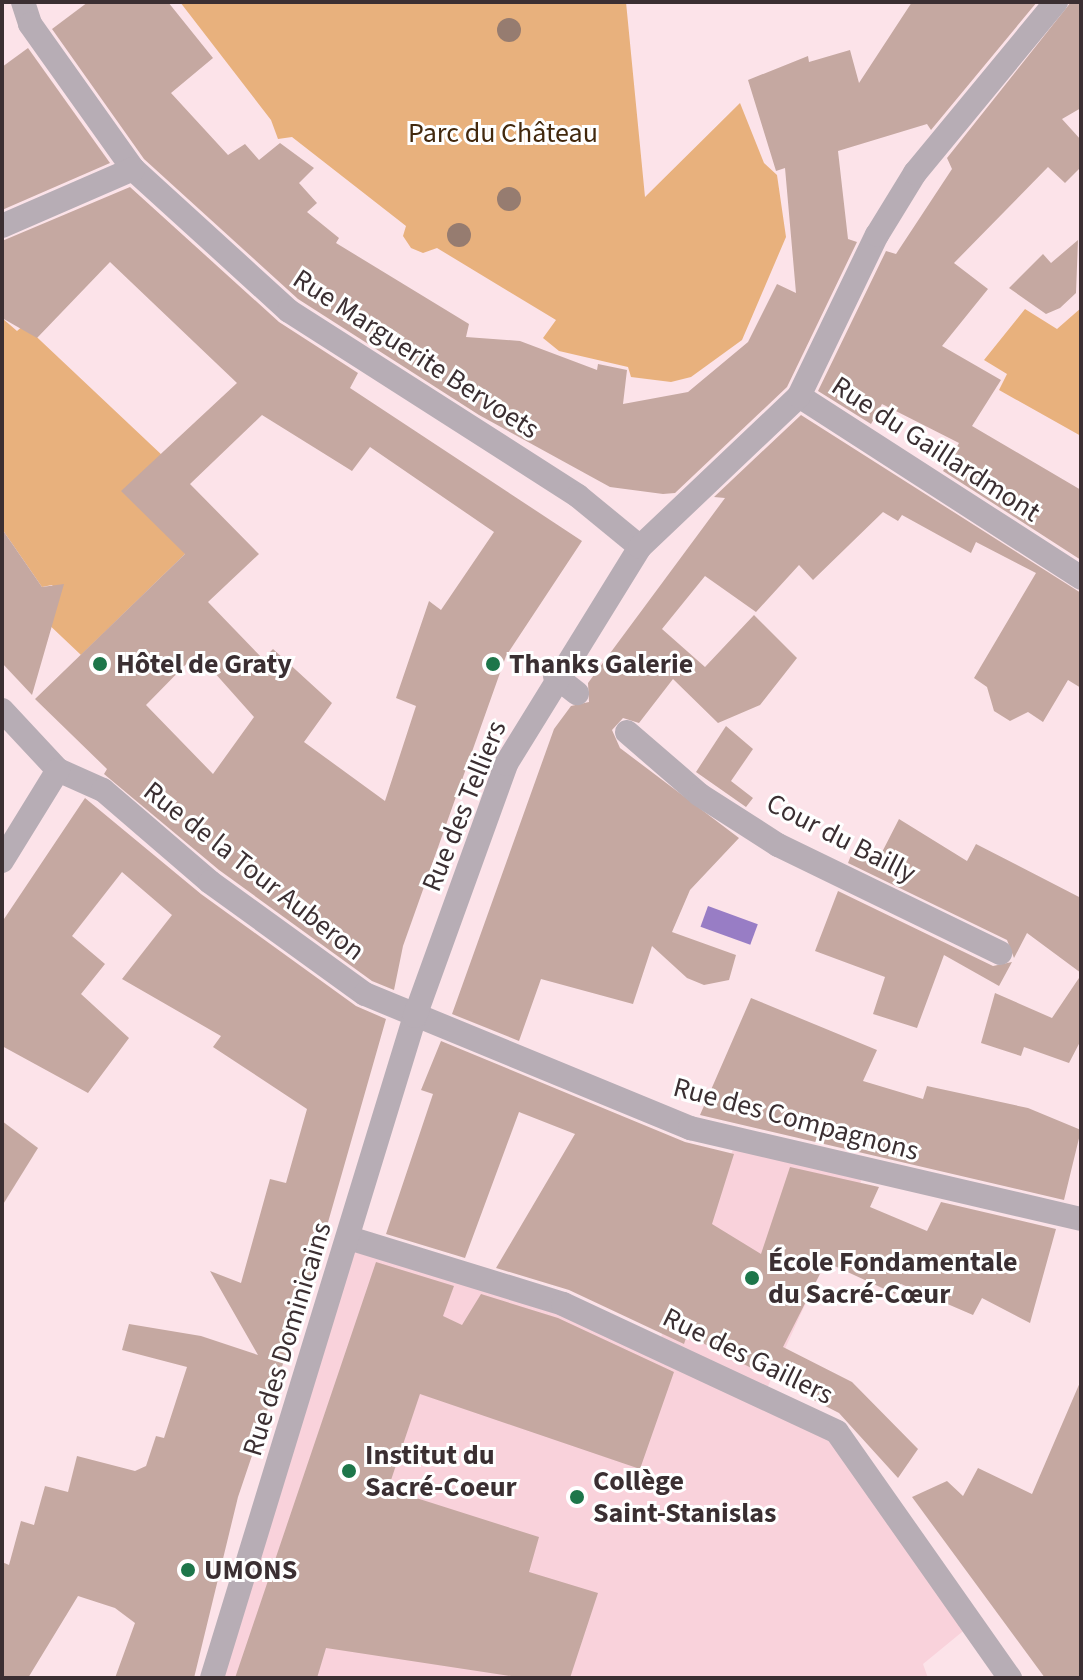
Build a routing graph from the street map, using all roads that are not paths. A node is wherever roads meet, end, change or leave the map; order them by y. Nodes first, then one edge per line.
1 (23, 2) edge
2 (1056, 2) edge
3 (133, 169) junction
4 (2, 226) edge
5 (799, 396) junction
6 (640, 547) junction
7 (1081, 578) edge
8 (555, 676) junction
9 (577, 693) dead end
10 (2, 710) edge
11 (627, 732) dead end
12 (58, 770) junction
13 (2, 861) edge
14 (1000, 953) dead end
15 (415, 1016) junction
16 (1081, 1219) edge
17 (349, 1238) junction
18 (212, 1678) edge
19 (1010, 1678) edge

1 - 3 street, Rue Marguerite Bervoets
2 - 5 street
3 - 4 street
3 - 6 street, Rue Marguerite Bervoets
5 - 6 street, Rue des Telliers
5 - 7 street, Rue du Gaillardmont
6 - 8 street, Rue des Telliers
8 - 9 street
8 - 15 street, Rue des Telliers
10 - 12 street
11 - 14 street, Cour du Bailly
12 - 13 street
12 - 15 street, Rue de la Tour Auberon
15 - 16 street, Rue des Compagnons
15 - 17 street, Rue des Dominicains
17 - 18 street, Rue des Dominicains
17 - 19 street, Rue des Gaillers

